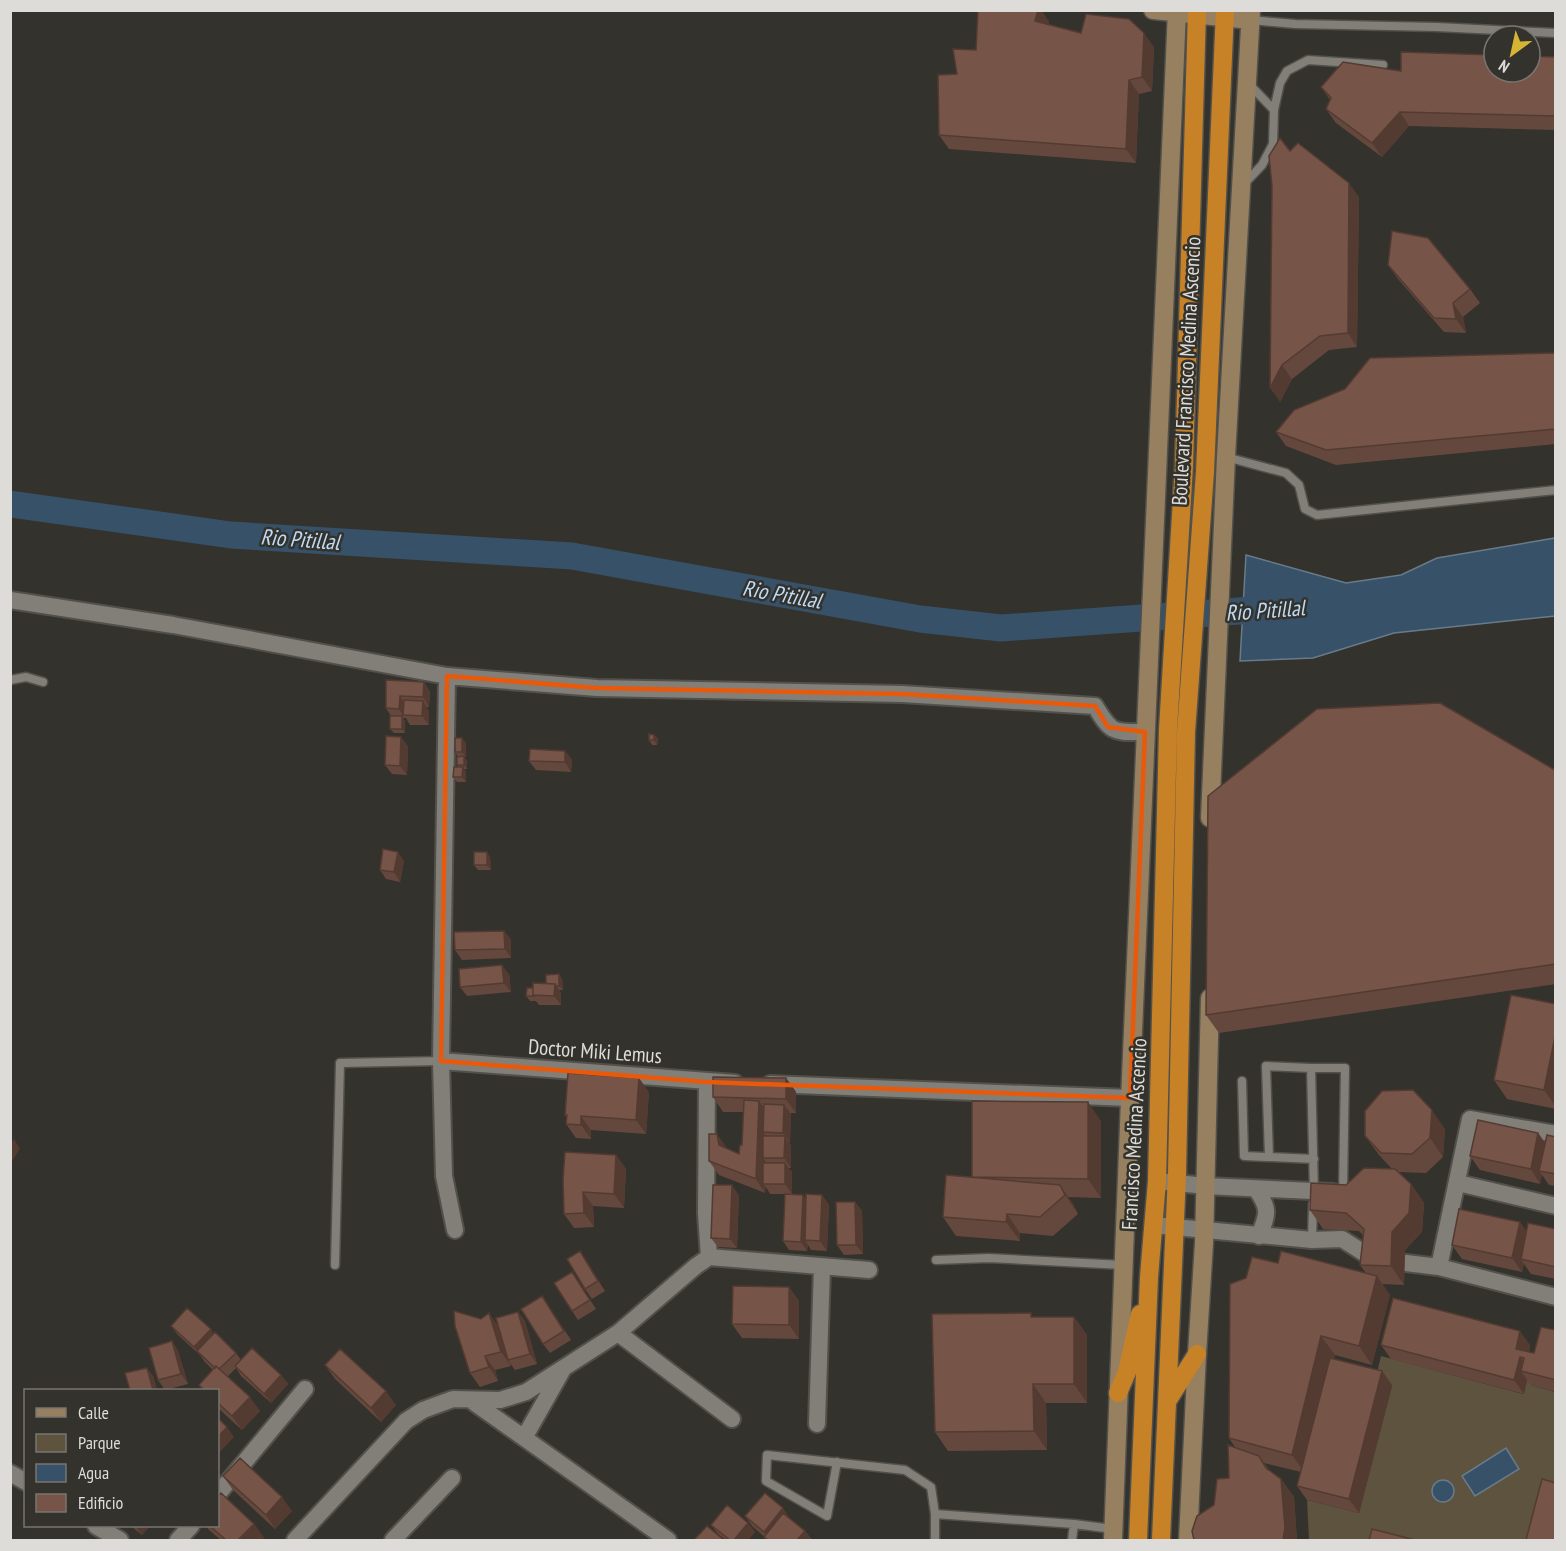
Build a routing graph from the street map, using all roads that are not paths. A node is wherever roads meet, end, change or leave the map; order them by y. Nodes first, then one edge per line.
1 (1153, 10) edge
2 (1177, 11) edge
3 (1197, 12) edge
4 (1224, 14) edge
5 (1251, 15) edge
6 (1556, 33) edge
7 (1383, 65) dead end
8 (1248, 83) junction
9 (1274, 110) junction
10 (1241, 187) junction
11 (1226, 457) junction
12 (1556, 490) edge
13 (10, 600) edge
14 (447, 676) junction
15 (10, 680) edge
16 (43, 682) dead end
17 (1145, 729) junction
18 (1168, 729) joint
19 (1186, 732) joint
20 (1209, 839) edge
21 (1214, 995) edge
22 (441, 1061) junction
23 (1311, 1068) junction
24 (1242, 1080) dead end
25 (707, 1082) junction
26 (1130, 1098) junction
27 (1556, 1134) edge
28 (1269, 1157) junction
29 (1314, 1159) junction
30 (1157, 1181) junction
31 (1176, 1183) junction
32 (1458, 1183) junction
33 (1206, 1186) junction
34 (1256, 1189) junction
35 (1314, 1192) junction
36 (1343, 1197) joint
37 (1556, 1206) edge
38 (1153, 1225) junction
39 (1174, 1227) junction
40 (455, 1230) dead end
41 (1204, 1230) junction
42 (1259, 1236) junction
43 (1312, 1240) junction
44 (709, 1257) junction
45 (936, 1260) dead end
46 (1375, 1260) edge
47 (1406, 1263) dead end
48 (335, 1265) dead end
49 (1123, 1265) junction
50 (822, 1267) junction
51 (1439, 1267) junction
52 (869, 1270) dead end
53 (1149, 1277) junction
54 (1556, 1297) edge
55 (618, 1333) junction
56 (1197, 1354) junction
57 (564, 1368) junction
58 (305, 1389) dead end
59 (1118, 1393) junction
60 (472, 1401) junction
61 (1167, 1402) junction
62 (732, 1419) dead end
63 (817, 1424) dead end
64 (524, 1438) junction
65 (837, 1462) junction
66 (10, 1473) edge
67 (452, 1478) dead end
68 (24, 1481) edge
69 (219, 1493) edge
70 (935, 1514) junction
71 (1074, 1524) junction
72 (98, 1527) edge
73 (190, 1527) edge
74 (1114, 1535) edge
75 (120, 1540) edge
76 (178, 1540) edge
77 (296, 1540) edge
78 (393, 1540) edge
79 (668, 1540) edge
80 (935, 1540) edge
81 (1072, 1540) edge
82 (1138, 1540) edge
83 (1161, 1540) edge
84 (1188, 1540) edge

1 - 2 main road
2 - 3 main road
2 - 17 main road
3 - 4 main road
3 - 18 highway, Boulevard Francisco Medina Ascencio
4 - 5 main road
4 - 19 highway, Boulevard Francisco Medina Ascencio
5 - 6 lane
5 - 8 main road
7 - 9 lane
8 - 9 lane
8 - 10 main road
9 - 10 lane
10 - 11 main road
11 - 12 lane
11 - 20 main road
13 - 14 street
14 - 17 street
14 - 22 street
15 - 16 lane
17 - 26 main road
18 - 30 highway, Francisco Medina Ascencio
19 - 31 highway, Francisco Medina Ascencio
21 - 33 main road
22 - 25 street, Doctor Miki Lemus
22 - 40 street
22 - 48 lane
23 - 28 lane
23 - 29 lane
23 - 36 lane
24 - 28 lane
25 - 26 street, Doctor Miki Lemus
25 - 44 street
26 - 49 main road
27 - 32 street
28 - 29 lane
29 - 35 lane
30 - 31 street
30 - 38 highway, Francisco Medina Ascencio
31 - 33 street
31 - 39 highway, Francisco Medina Ascencio
32 - 37 street
32 - 51 street
33 - 34 street
33 - 41 main road
34 - 35 street
34 - 42 street
35 - 36 street
35 - 43 lane
38 - 39 street
38 - 53 highway, Francisco Medina Ascencio
39 - 41 street
39 - 61 highway, Francisco Medina Ascencio
41 - 42 street
41 - 56 main road
42 - 43 street
43 - 46 street
44 - 50 street
44 - 55 street
45 - 49 lane
47 - 51 street
49 - 59 main road
50 - 52 street
50 - 63 street
51 - 54 street
53 - 59 highway
53 - 82 highway, Francisco Medina Ascencio
55 - 57 street
55 - 62 street
56 - 61 highway
56 - 84 main road
57 - 60 street
57 - 64 street
58 - 69 street
59 - 74 main road
60 - 64 street
60 - 77 street
61 - 83 highway, Francisco Medina Ascencio
64 - 79 street
65 - 65 lane
65 - 70 lane
66 - 68 street
67 - 78 street
70 - 71 lane
70 - 80 lane
71 - 74 lane
71 - 81 lane
72 - 75 street
73 - 76 street

